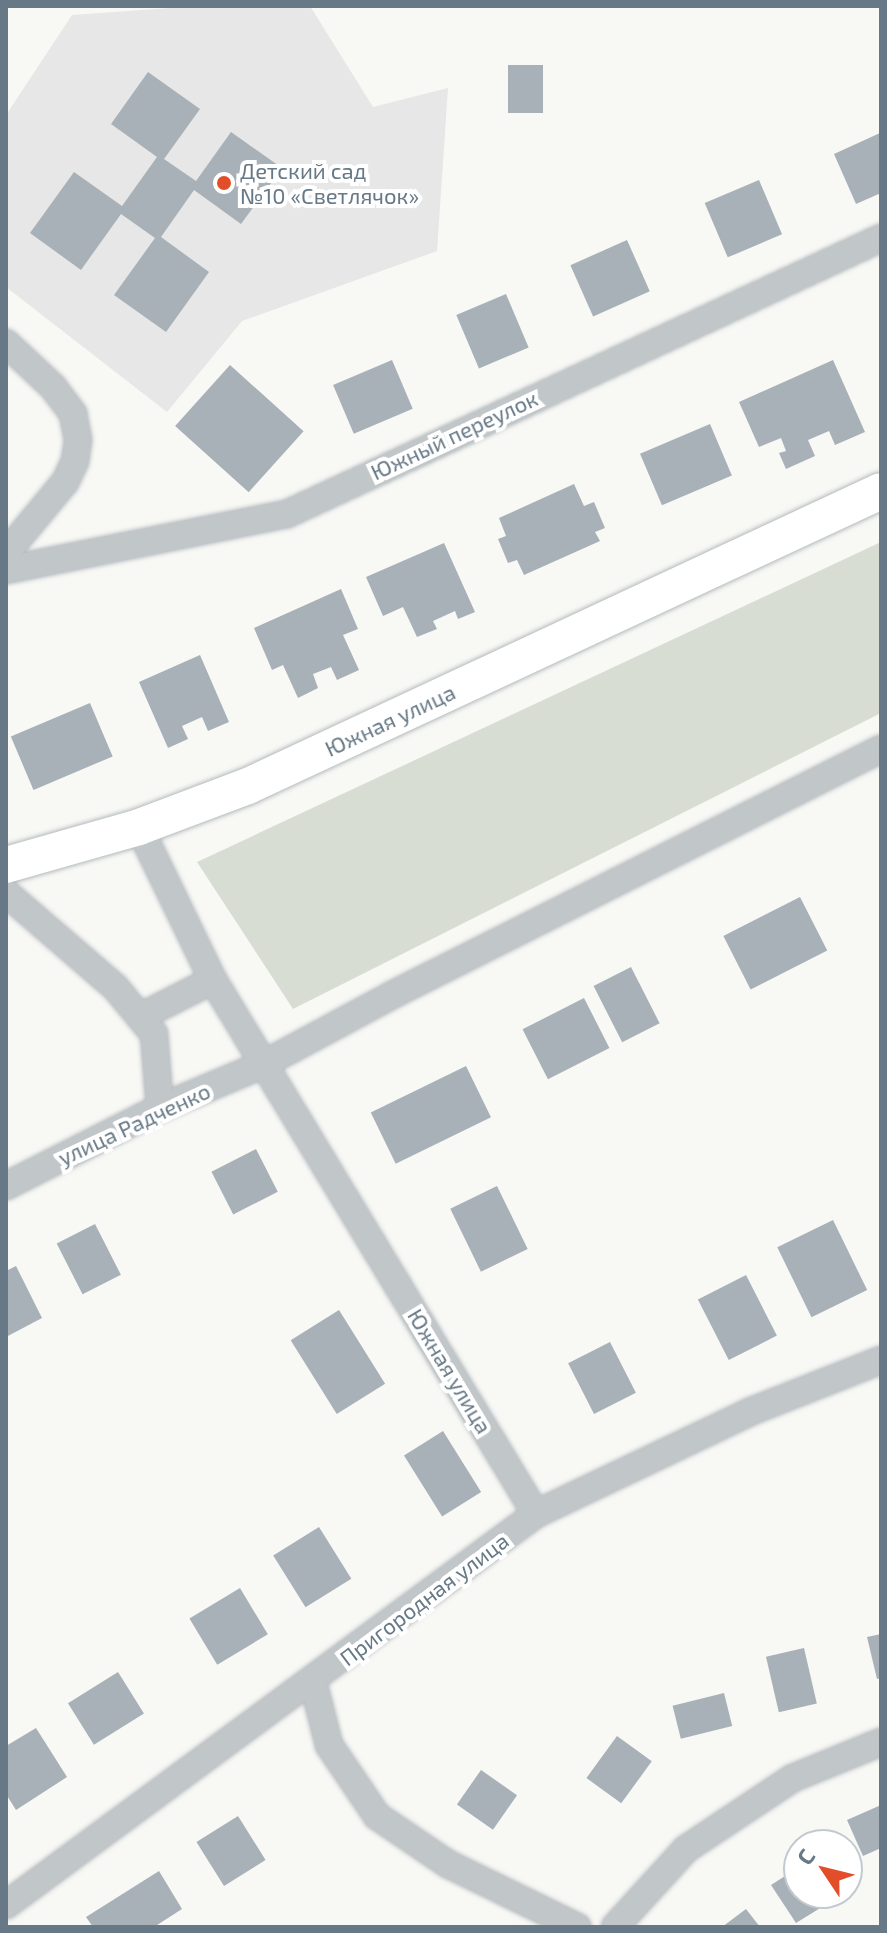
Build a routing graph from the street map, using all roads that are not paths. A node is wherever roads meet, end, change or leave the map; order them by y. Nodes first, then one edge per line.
1 (881, 238) edge
2 (6, 343) edge
3 (881, 491) edge
4 (6, 553) edge
5 (6, 570) edge
6 (881, 749) edge
7 (139, 827) junction
8 (6, 865) edge
9 (6, 893) edge
10 (213, 980) junction
11 (140, 1017) junction
12 (264, 1064) junction
13 (160, 1108) junction
14 (6, 1186) edge
15 (881, 1360) edge
16 (536, 1514) junction
17 (313, 1682) junction
18 (881, 1742) edge
19 (6, 1905) edge
20 (577, 1927) edge
21 (615, 1927) edge

1 - 5 street, Южный переулок
2 - 4 street
3 - 7 street, Южная улица
6 - 12 street
7 - 8 street
7 - 10 street, Южная улица
9 - 11 street
10 - 11 street
10 - 12 street, Южная улица
11 - 13 street
12 - 13 street, улица Радченко
12 - 16 street, Южная улица
13 - 14 street, улица Радченко
15 - 16 street, Пригородная улица
16 - 17 street, Пригородная улица
17 - 19 street, Пригородная улица
17 - 20 street
18 - 21 street

